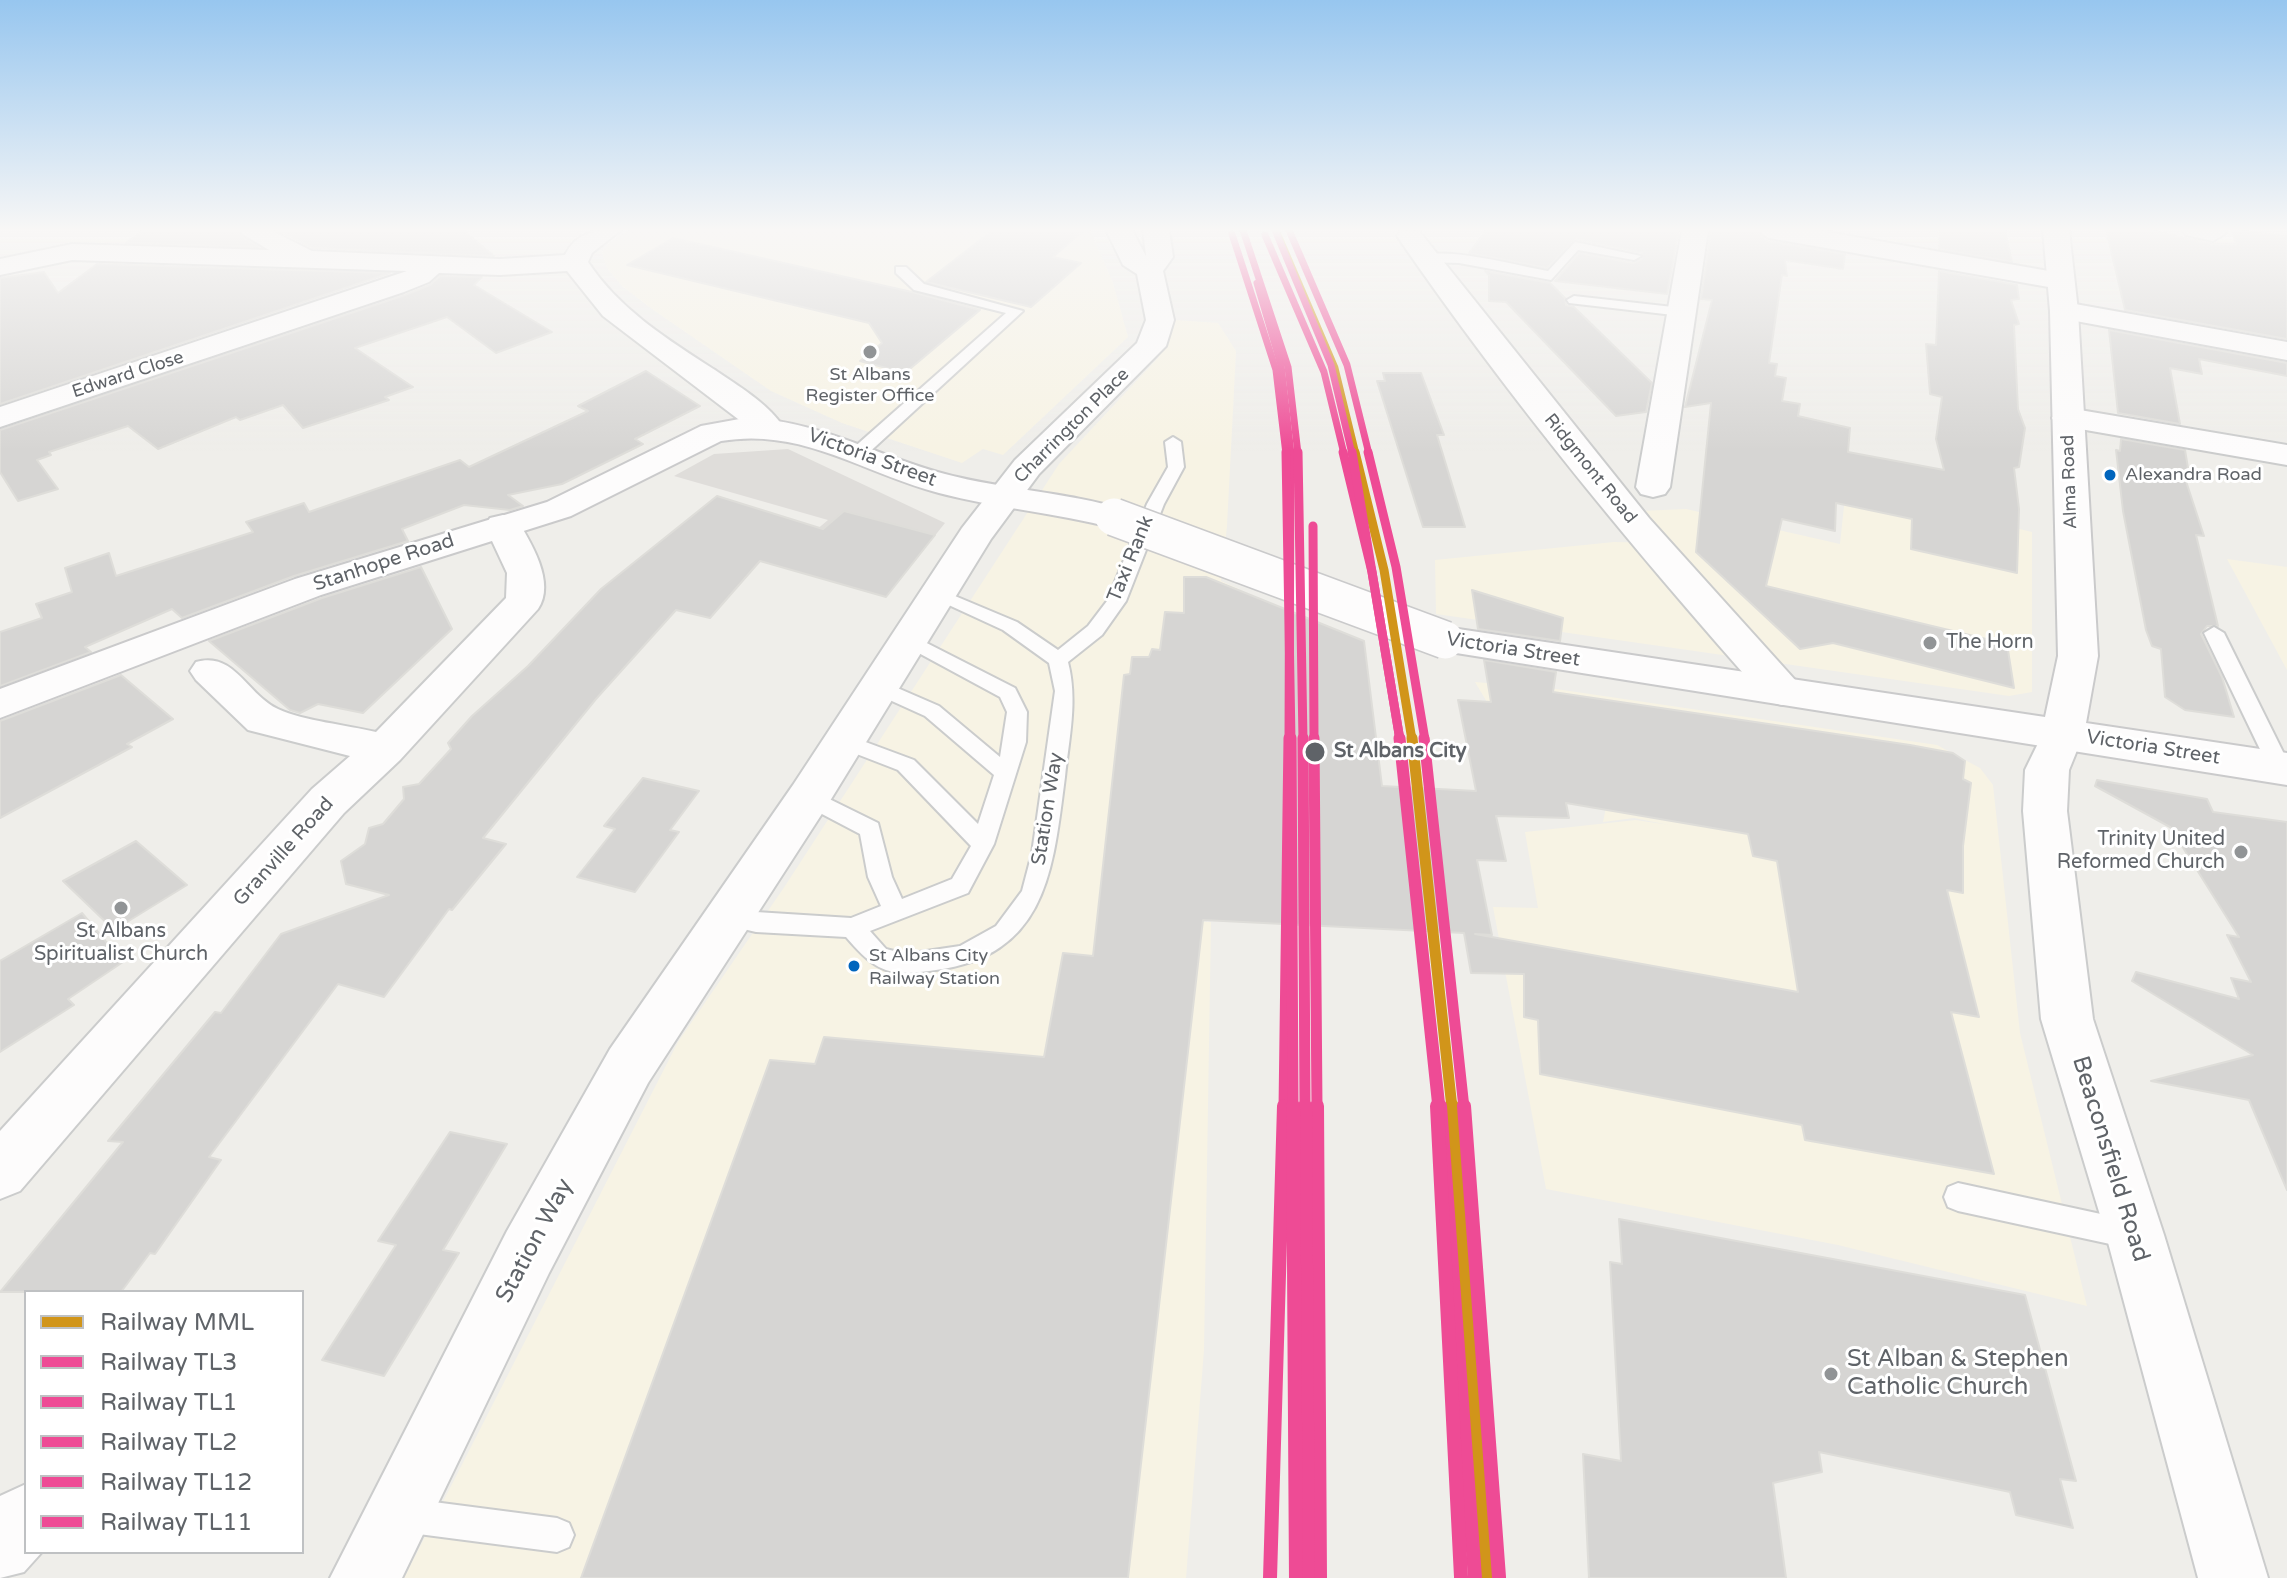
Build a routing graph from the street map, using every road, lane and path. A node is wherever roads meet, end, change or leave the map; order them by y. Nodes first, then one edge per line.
1 (341, 304) edge
2 (604, 304) edge
3 (986, 304) edge
4 (1156, 304) edge
5 (1461, 304) edge
6 (1607, 304) edge
7 (1683, 304) edge
8 (2062, 304) edge
9 (2093, 304) edge
10 (1682, 312) junction
11 (2287, 351) edge
12 (0, 417) edge
13 (2068, 418) junction
14 (766, 425) junction
15 (1173, 442) dead end
16 (857, 454) junction
17 (2287, 455) edge
18 (1653, 487) dead end
19 (1006, 495) junction
20 (503, 526) junction
21 (936, 595) junction
22 (2214, 633) dead end
23 (909, 640) junction
24 (1058, 660) junction
25 (210, 671) dead end
26 (879, 687) junction
27 (1782, 691) junction
28 (0, 704) edge
29 (2063, 733) junction
30 (844, 741) junction
31 (385, 749) junction
32 (2283, 769) edge
33 (1005, 773) junction
34 (809, 797) junction
35 (983, 844) junction
36 (896, 912) junction
37 (727, 916) junction
38 (852, 928) junction
39 (0, 1172) edge
40 (1958, 1197) dead end
41 (2135, 1235) junction
42 (398, 1514) junction
43 (24, 1520) edge
44 (557, 1535) dead end
45 (0, 1548) edge
46 (365, 1578) edge
47 (2233, 1578) edge

1 - 12 street, Edward Close
2 - 14 street
3 - 16 lane
4 - 19 street, Charrington Place
5 - 27 street, Ridgmont Road
6 - 10 lane
7 - 10 street
8 - 13 street, Alma Road
9 - 11 street
10 - 18 street
13 - 17 street
13 - 29 street, Alma Road
14 - 16 street, Victoria Street
14 - 20 street, Stanhope Road
15 - 24 lane, Taxi Rank
16 - 19 street, Victoria Street
19 - 21 street, Station Way
19 - 27 street, Victoria Street, bridge
20 - 28 street, Stanhope Road
20 - 31 street, Granville Road
21 - 23 street, Station Way
21 - 24 lane
22 - 32 lane
23 - 26 street, Station Way
23 - 33 lane
24 - 38 lane, Station Way
25 - 31 street
26 - 30 street, Station Way
26 - 33 lane
27 - 29 street, Victoria Street
29 - 32 street, Victoria Street
29 - 41 street, Beaconsfield Road
30 - 34 street, Station Way
30 - 35 lane
31 - 39 street, Granville Road
33 - 35 lane
34 - 36 lane
34 - 37 street, Station Way
35 - 36 lane
36 - 38 lane
37 - 38 lane
37 - 42 street, Station Way
40 - 41 lane
41 - 47 street, Beaconsfield Road
42 - 44 lane
42 - 46 street, Station Way
43 - 45 street

